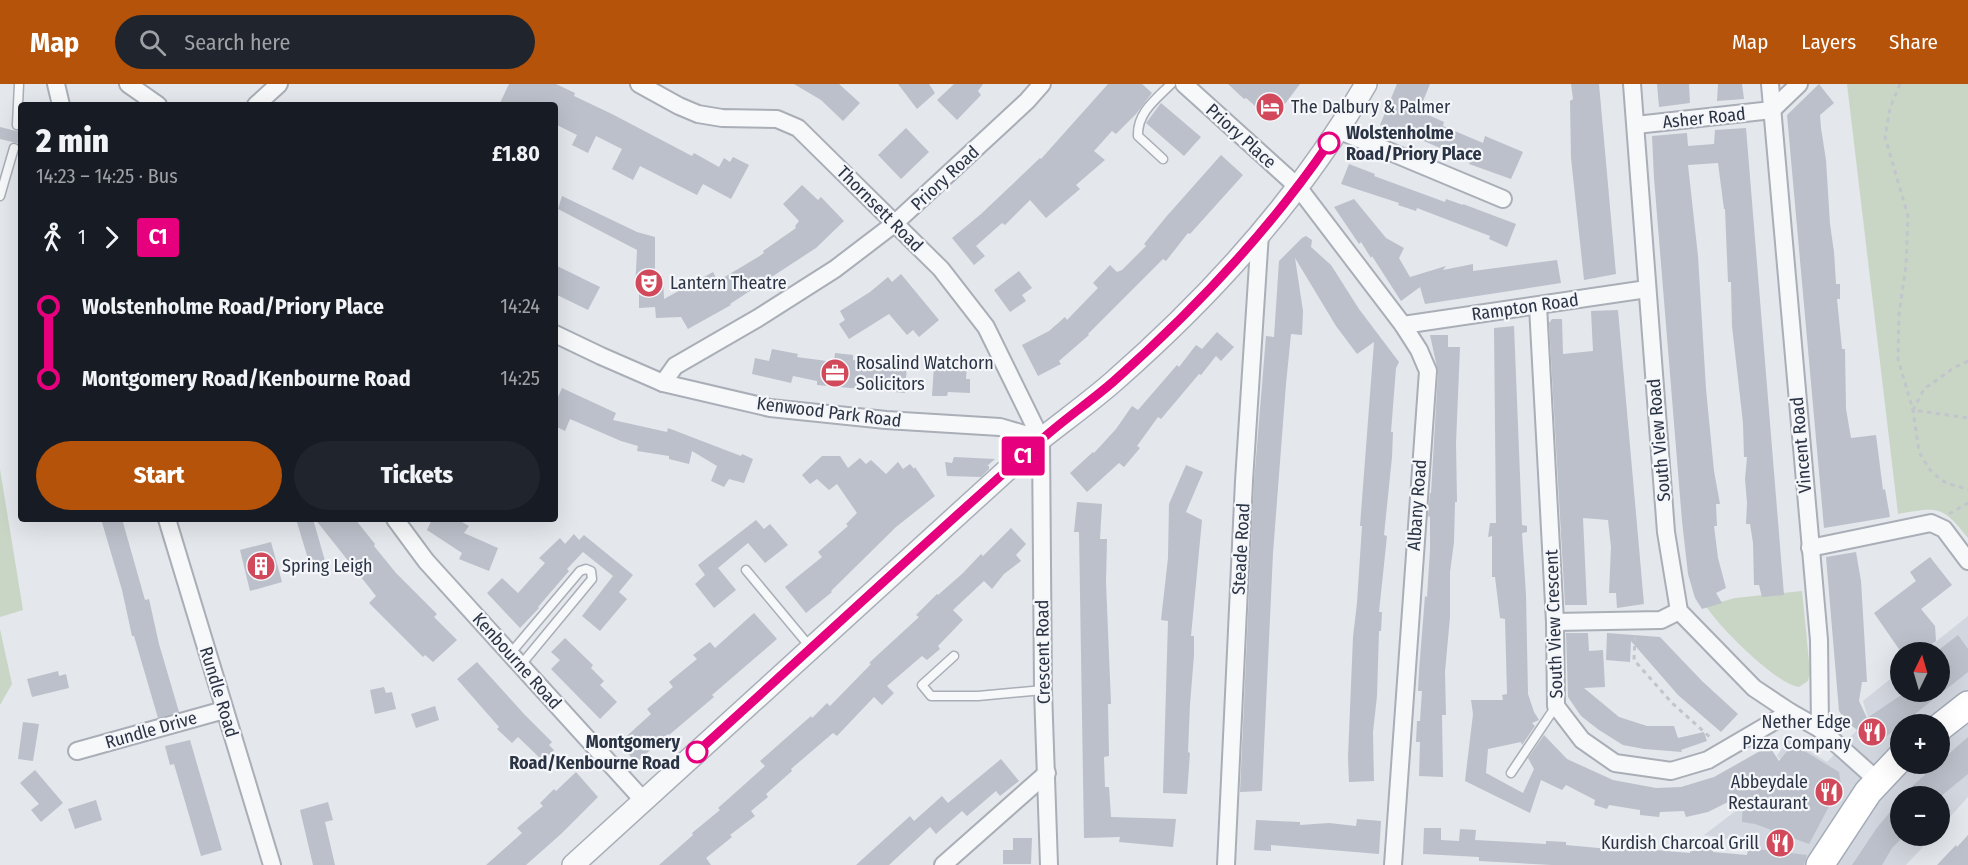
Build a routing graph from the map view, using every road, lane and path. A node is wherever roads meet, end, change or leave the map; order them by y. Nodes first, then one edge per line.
1 (19, 84) edge
2 (56, 84) edge
3 (128, 84) edge
4 (279, 84) edge
5 (639, 84) edge
6 (1042, 84) edge
7 (1171, 84) edge
8 (1184, 84) edge
9 (1366, 84) edge
10 (1632, 84) edge
11 (1770, 84) edge
12 (1799, 84) edge
13 (1900, 84) edge
14 (18, 102) edge
15 (60, 102) edge
16 (154, 102) edge
17 (259, 102) edge
18 (18, 104) edge
19 (1772, 110) junction
20 (17, 125) dead end
21 (1636, 125) junction
22 (1338, 130) junction
23 (14, 148) dead end
24 (1162, 159) dead end
25 (1299, 187) junction
26 (0, 196) edge
27 (1503, 199) dead end
28 (894, 225) junction
29 (1260, 233) junction
30 (1647, 289) junction
31 (1538, 306) junction
32 (1403, 325) junction
33 (558, 335) edge
34 (1968, 362) edge
35 (663, 382) junction
36 (1913, 411) junction
37 (1968, 418) edge
38 (1041, 440) junction
39 (1968, 489) edge
40 (168, 522) edge
41 (397, 522) edge
42 (1810, 548) junction
43 (1968, 561) edge
44 (746, 570) dead end
45 (1679, 611) junction
46 (1555, 622) junction
47 (1635, 622) junction
48 (812, 649) junction
49 (954, 656) dead end
50 (515, 660) junction
51 (1043, 690) junction
52 (1968, 705) edge
53 (1556, 706) junction
54 (224, 710) junction
55 (1790, 712) junction
56 (1950, 719) edge
57 (1820, 729) junction
58 (1725, 750) junction
59 (78, 751) dead end
60 (1890, 768) edge
61 (1047, 773) junction
62 (1511, 773) dead end
63 (1877, 780) junction
64 (643, 800) junction
65 (272, 865) edge
66 (573, 865) edge
67 (943, 865) edge
68 (1049, 865) edge
69 (1226, 865) edge
70 (1393, 865) edge
71 (1820, 865) edge

1 - 14 lane
2 - 15 street
3 - 16 street
4 - 17 street
5 - 28 street, Thornsett Road
6 - 28 street, Priory Road
7 - 24 lane
8 - 25 street, Priory Place
9 - 22 street
10 - 21 street, South View Road
11 - 19 street, Vincent Road
12 - 19 street
13 - 36 path
18 - 20 lane
19 - 21 street, Asher Road
19 - 42 street, Vincent Road
21 - 30 street, South View Road
22 - 25 street
22 - 27 street
23 - 26 lane
25 - 29 street
25 - 32 street, Albany Road
28 - 35 street, Priory Road
28 - 38 street, Thornsett Road
29 - 38 street
29 - 69 street, Steade Road
30 - 31 street, Rampton Road
30 - 45 street, South View Road
31 - 32 street, Rampton Road
31 - 46 street, South View Crescent
32 - 70 street, Albany Road
33 - 35 street, Kenwood Park Road
34 - 36 path
35 - 38 street, Kenwood Park Road
36 - 37 path
36 - 39 path
38 - 48 street
38 - 51 street, Crescent Road
40 - 54 street, Rundle Road
41 - 50 street, Kenbourne Road
42 - 43 street
42 - 57 street, Vincent Road
44 - 48 lane
45 - 47 street
45 - 55 street
46 - 47 street
46 - 53 street, South View Crescent
47 - 58 path
48 - 64 street
49 - 51 lane
50 - 50 lane
50 - 64 street, Kenbourne Road
51 - 61 street, Crescent Road
52 - 56 main road
53 - 58 street, South View Crescent
53 - 62 lane
54 - 59 street, Rundle Drive
54 - 65 street, Rundle Road
55 - 57 street
55 - 58 street, South View Crescent
57 - 63 street
60 - 63 main road
61 - 67 street
61 - 68 street, Crescent Road
63 - 71 main road
64 - 66 street

